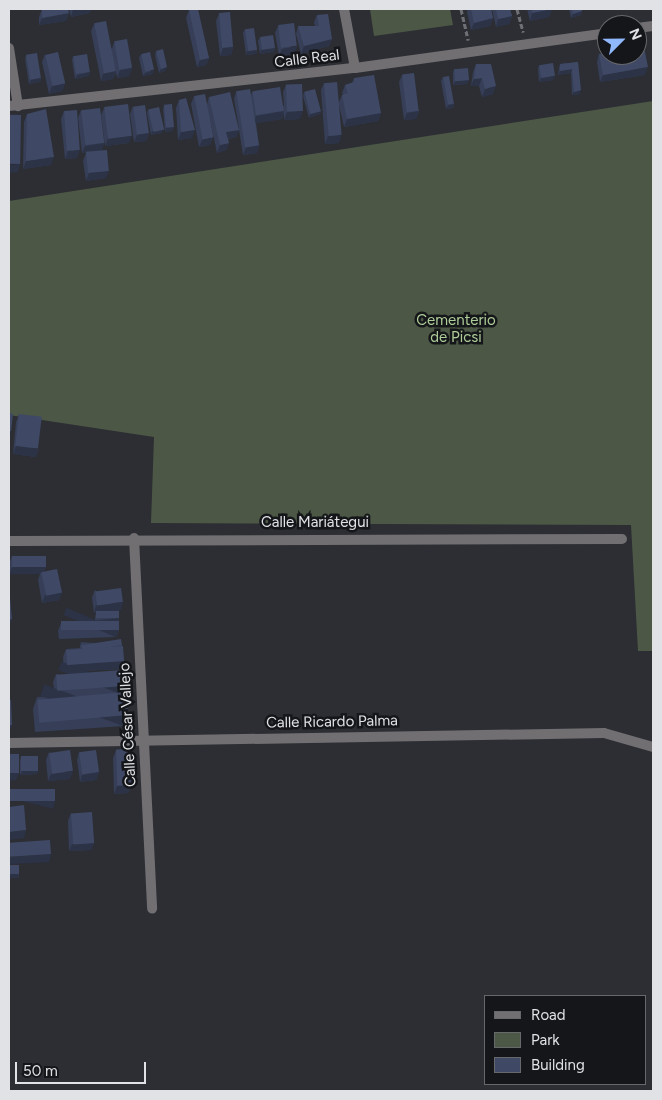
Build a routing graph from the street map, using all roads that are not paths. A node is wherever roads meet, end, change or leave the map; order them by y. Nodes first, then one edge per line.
1 (344, 9) edge
2 (597, 34) edge
3 (9, 48) edge
4 (355, 68) junction
5 (13, 106) edge
6 (134, 538) junction
7 (622, 539) dead end
8 (9, 541) edge
9 (143, 740) junction
10 (9, 743) edge
11 (653, 747) edge
12 (152, 909) dead end

1 - 4 street
2 - 4 street, Calle Real
3 - 5 street
4 - 5 street, Calle Real
6 - 7 street, Calle Mariátegui
6 - 8 street, Calle Mariátegui
6 - 9 street, Calle César Vallejo
9 - 10 street, Calle Ricardo Palma
9 - 11 street, Calle Ricardo Palma
9 - 12 street, Calle César Vallejo

